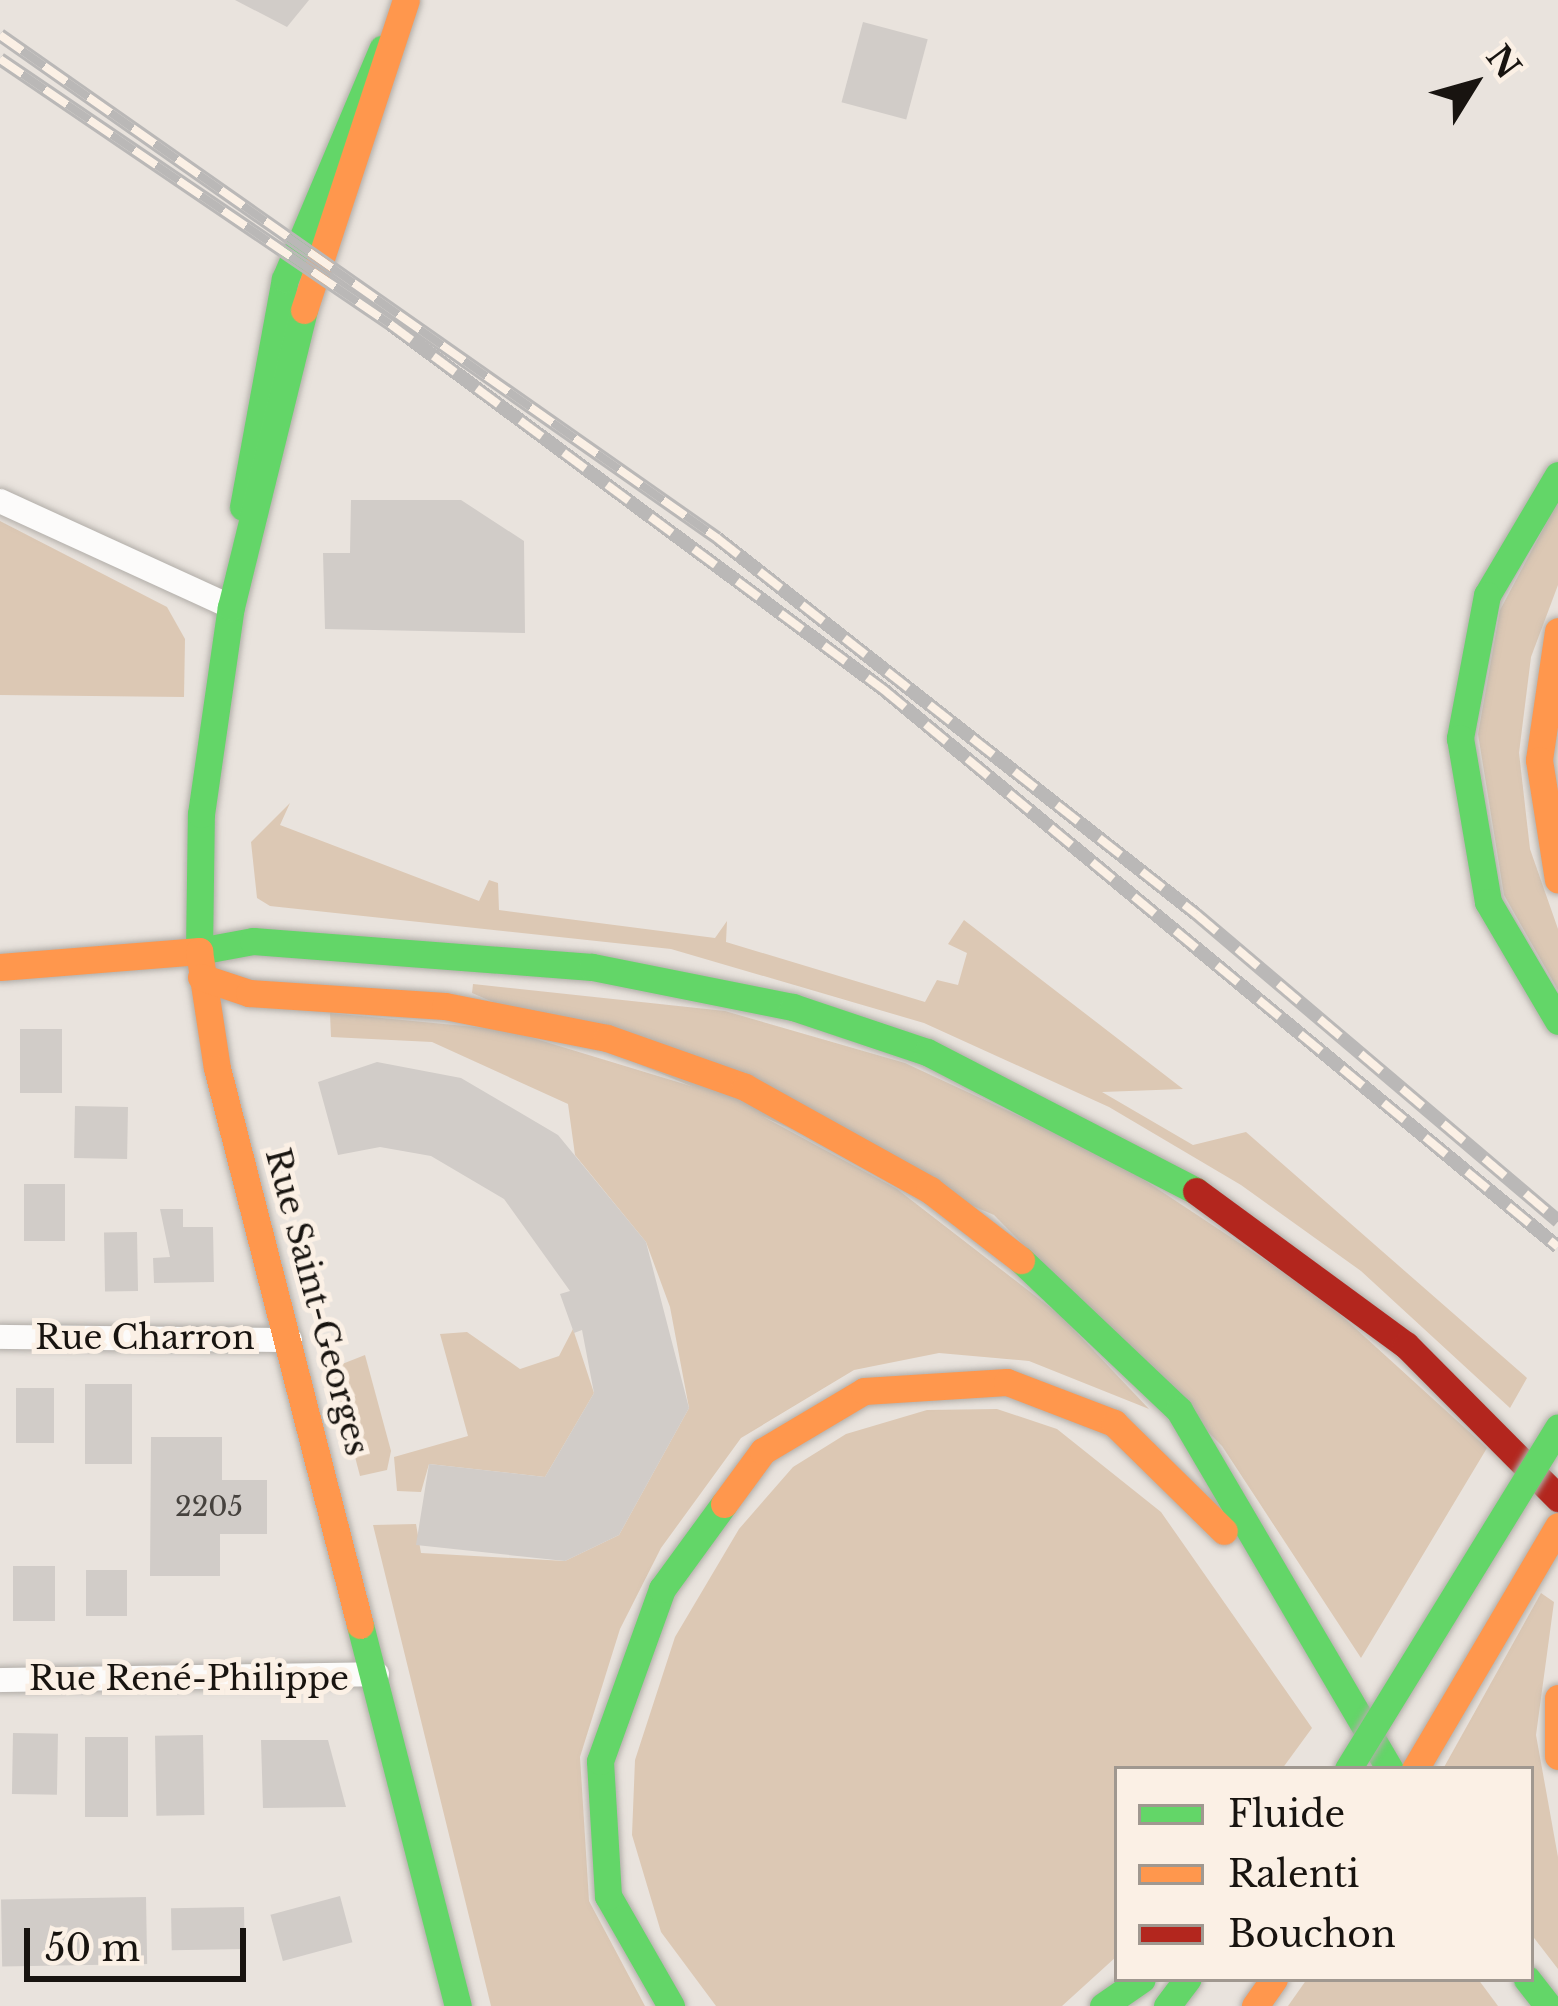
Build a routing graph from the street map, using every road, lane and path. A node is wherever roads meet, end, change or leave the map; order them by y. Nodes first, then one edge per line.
1 (406, 0) edge
2 (1558, 475) edge
3 (0, 501) edge
4 (231, 607) junction
5 (1558, 631) edge
6 (1558, 880) edge
7 (200, 964) junction
8 (0, 967) edge
9 (1558, 1021) edge
10 (0, 1337) edge
11 (290, 1340) junction
12 (1558, 1427) edge
13 (1558, 1498) edge
14 (1558, 1526) edge
15 (1314, 1648) junction
16 (377, 1674) junction
17 (0, 1680) edge
18 (1558, 1698) edge
19 (1558, 1756) edge
20 (1350, 1766) edge
21 (1388, 1766) edge
22 (1416, 1766) edge
23 (1138, 1982) edge
24 (1529, 1982) edge
25 (458, 2006) edge
26 (671, 2006) edge
27 (1103, 2006) edge
28 (1548, 2006) edge

1 - 4 main road, Rue Saint-Georges
2 - 9 main road
3 - 4 street
4 - 7 main road, Rue Saint-Georges
5 - 6 main road
7 - 8 main road
7 - 11 main road, Rue Saint-Georges
7 - 13 main road
7 - 15 main road
10 - 11 street, Rue Charron
11 - 16 main road, Rue Saint-Georges
12 - 20 main road, bridge
14 - 22 main road
15 - 21 main road
15 - 26 main road
16 - 17 street, Rue René-Philippe
16 - 25 main road, Rue Saint-Georges
18 - 19 main road
23 - 27 main road
24 - 28 main road

